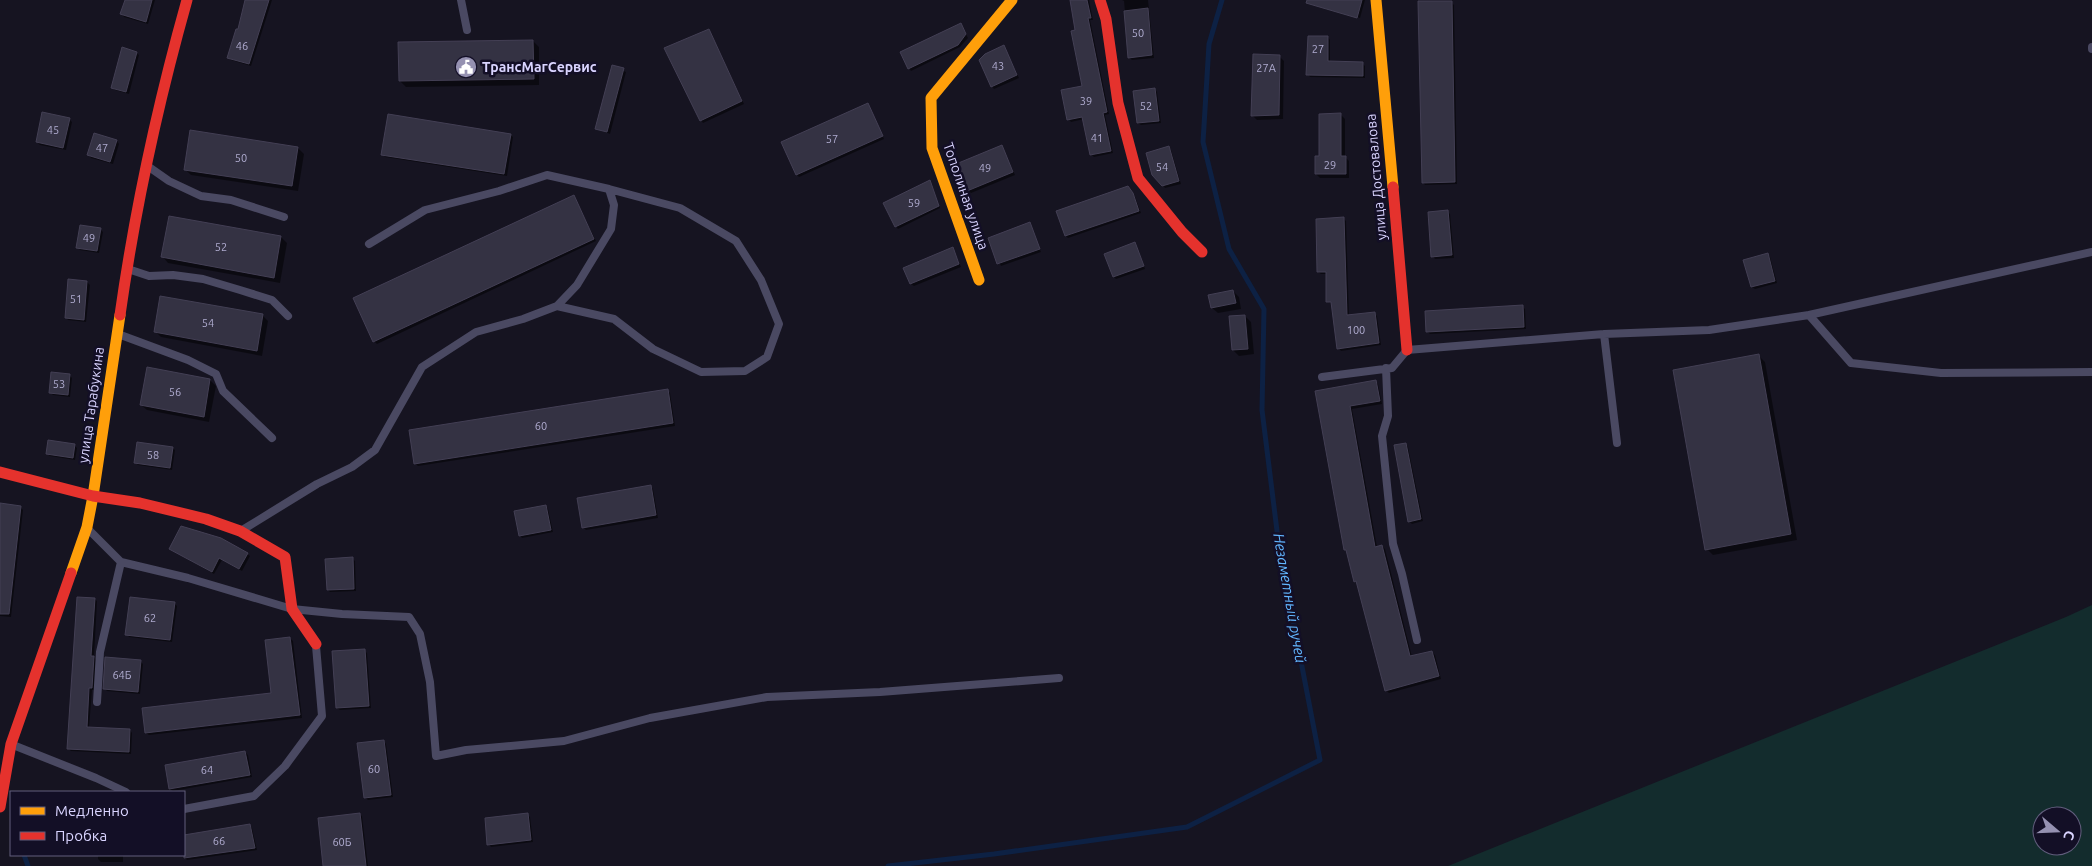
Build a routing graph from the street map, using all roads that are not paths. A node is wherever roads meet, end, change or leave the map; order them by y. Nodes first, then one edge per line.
1 (187, 0) edge
2 (461, 0) edge
3 (1012, 0) edge
4 (1100, 0) edge
5 (1376, 0) edge
6 (466, 30) dead end
7 (147, 166) junction
8 (609, 189) junction
9 (284, 217) dead end
10 (369, 244) dead end
11 (1202, 252) dead end
12 (2092, 252) edge
13 (126, 268) junction
14 (979, 280) dead end
15 (557, 306) junction
16 (1809, 315) junction
17 (288, 316) dead end
18 (116, 334) junction
19 (1604, 334) junction
20 (1407, 350) junction
21 (1386, 368) junction
22 (2092, 372) edge
23 (1322, 377) dead end
24 (272, 438) dead end
25 (1617, 444) dead end
26 (0, 472) edge
27 (93, 496) junction
28 (87, 527) junction
29 (240, 531) junction
30 (121, 562) junction
31 (292, 609) junction
32 (1416, 640) dead end
33 (316, 644) joint
34 (1059, 678) dead end
35 (97, 702) dead end
36 (5, 744) edge
37 (124, 791) edge
38 (0, 807) edge
39 (185, 809) edge

1 - 7 street, улица Тарабукина
2 - 6 lane
3 - 14 street, Тополиная улица
4 - 11 street
5 - 20 street, улица Достовалова
7 - 9 lane
7 - 13 street, улица Тарабукина
8 - 10 lane
8 - 15 lane
8 - 15 lane
12 - 16 lane
13 - 17 lane
13 - 18 street, улица Тарабукина
15 - 29 lane
16 - 19 lane
16 - 22 lane
18 - 24 lane
18 - 27 street, улица Тарабукина
19 - 20 lane
19 - 25 lane
20 - 21 lane
21 - 23 lane
21 - 32 lane
26 - 27 street
27 - 28 street, улица Тарабукина
27 - 29 street
28 - 30 lane
28 - 36 street, улица Тарабукина
29 - 31 street
30 - 31 lane
30 - 35 lane
31 - 33 street
31 - 34 lane
33 - 39 lane
36 - 37 lane
36 - 38 street, улица Тарабукина

